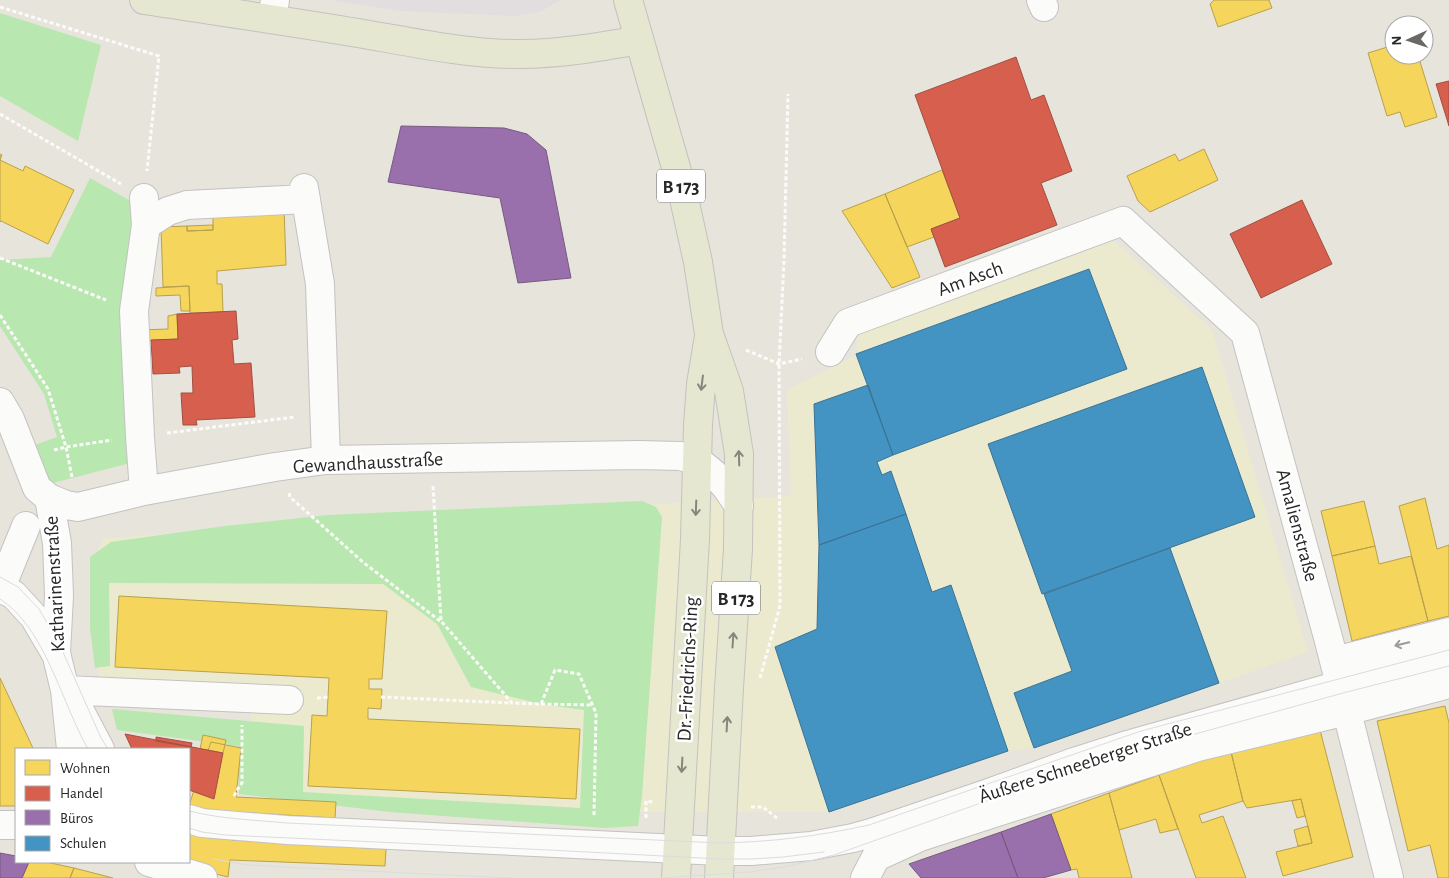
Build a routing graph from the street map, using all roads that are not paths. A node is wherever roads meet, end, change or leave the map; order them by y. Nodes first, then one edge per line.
1 (144, 0) edge
2 (628, 0) edge
3 (273, 9) edge
4 (640, 40) junction
5 (144, 198) road end
6 (1123, 221) joint
7 (146, 225) junction
8 (709, 334) junction
9 (830, 352) road end
10 (0, 402) edge
11 (326, 460) junction
12 (697, 460) junction
13 (144, 491) junction
14 (49, 498) junction
15 (739, 506) junction
16 (26, 526) junction
17 (0, 535) edge
18 (4, 590) edge
19 (1449, 632) edge
20 (56, 653) junction
21 (1449, 657) edge
22 (1337, 673) junction
23 (1449, 684) edge
24 (69, 690) junction
25 (289, 700) dead end
26 (1347, 711) junction
27 (71, 748) edge
28 (99, 748) edge
29 (190, 819) edge
30 (0, 825) edge
31 (15, 825) edge
32 (678, 849) junction
33 (720, 851) junction
34 (152, 863) edge
35 (871, 868) edge
36 (203, 878) edge
37 (676, 878) edge
38 (719, 878) edge
39 (1389, 878) edge

1 - 3 main road
2 - 4 main road, B 173
3 - 4 main road
4 - 8 main road, Dr.-Friedrichs-Ring / B 173
5 - 7 street
6 - 9 street, Am Asch
6 - 22 street, Amalienstraße
7 - 11 street
7 - 13 street
8 -> 12 main road, Dr.-Friedrichs-Ring / B 173
15 -> 8 main road, Dr.-Friedrichs-Ring / B 173
10 - 14 street, Katharinenstraße
11 - 12 street, Gewandhausstraße
11 - 13 street, Gewandhausstraße
12 - 15 street
12 -> 32 main road, Dr.-Friedrichs-Ring / B 173
13 - 14 street, Gewandhausstraße
14 - 16 street
14 - 20 street, Katharinenstraße
33 -> 15 main road, Dr.-Friedrichs-Ring / B 173
16 - 17 street
16 - 18 street
18 - 20 street
19 -> 22 street, Äußere Schneeberger Straße
20 - 24 street, Katharinenstraße
21 - 22 street, Äußere Schneeberger Straße
22 - 26 street, Amalienstraße
22 - 33 street, Äußere Schneeberger Straße
23 - 26 street, Äußere Schneeberger Straße
24 - 25 street
24 - 27 street, Katharinenstraße
24 - 28 street
26 - 35 street, Äußere Schneeberger Straße
26 - 39 street, Amalienstraße
29 - 32 street, Äußere Schneeberger Straße
30 - 31 street
32 - 33 street, Äußere Schneeberger Straße
32 - 37 main road, Dr.-Friedrichs-Ring / B 173
33 - 38 main road, Dr.-Friedrichs-Ring / B 173
34 - 36 street

